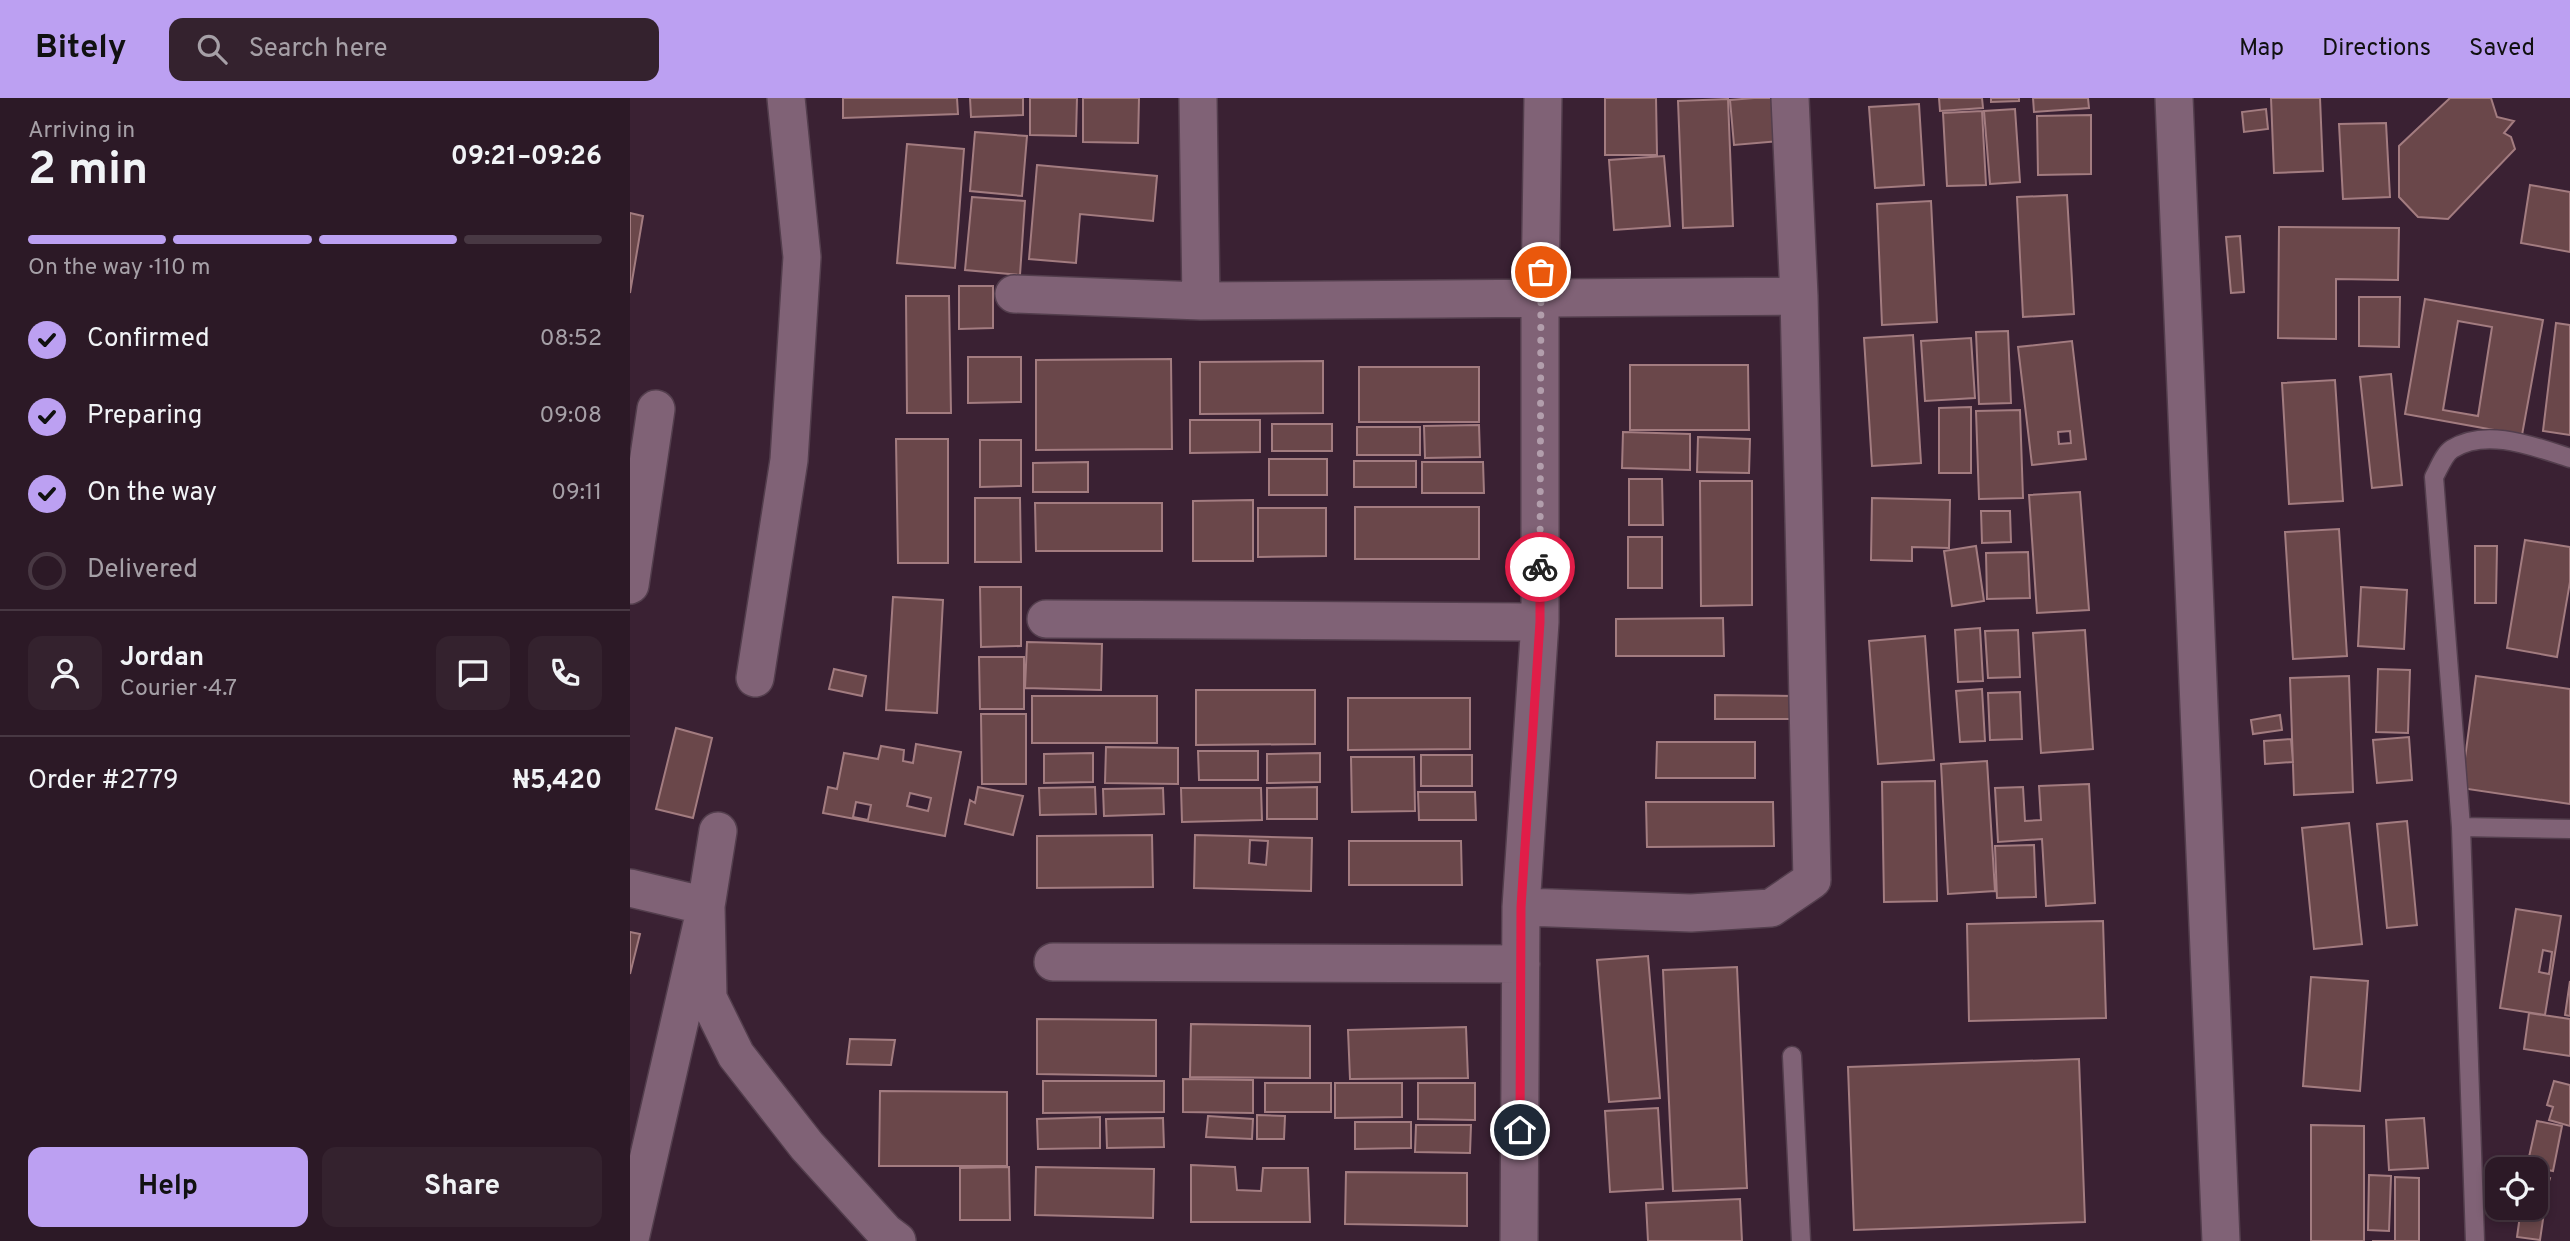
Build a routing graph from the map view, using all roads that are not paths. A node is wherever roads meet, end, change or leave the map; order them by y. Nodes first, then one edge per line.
1 (786, 98) edge
2 (1198, 98) edge
3 (1544, 98) edge
4 (1790, 98) edge
5 (2174, 98) edge
6 (1014, 294) dead end
7 (1799, 296) junction
8 (1540, 297) junction
9 (1201, 301) junction
10 (656, 409) dead end
11 (2570, 458) edge
12 (630, 585) edge
13 (1046, 619) dead end
14 (1540, 622) junction
15 (755, 678) dead end
16 (2461, 827) junction
17 (2570, 829) edge
18 (718, 831) dead end
19 (630, 888) edge
20 (706, 906) junction
21 (1521, 907) junction
22 (1053, 962) dead end
23 (1521, 964) junction
24 (1792, 1056) dead end
25 (630, 1239) edge
26 (897, 1241) edge
27 (1519, 1241) edge
28 (1801, 1241) edge
29 (2221, 1241) edge
30 (2475, 1241) edge

1 - 15 street
2 - 9 street
3 - 8 street
4 - 7 street
5 - 29 street
6 - 9 street
7 - 8 street
7 - 21 street
8 - 9 street
8 - 14 street
10 - 12 street
11 - 16 lane
13 - 14 street
14 - 21 street
16 - 17 lane
16 - 30 lane
18 - 20 street
19 - 20 street
20 - 25 street
20 - 26 street
21 - 23 street
22 - 23 street
23 - 27 street
24 - 28 lane

